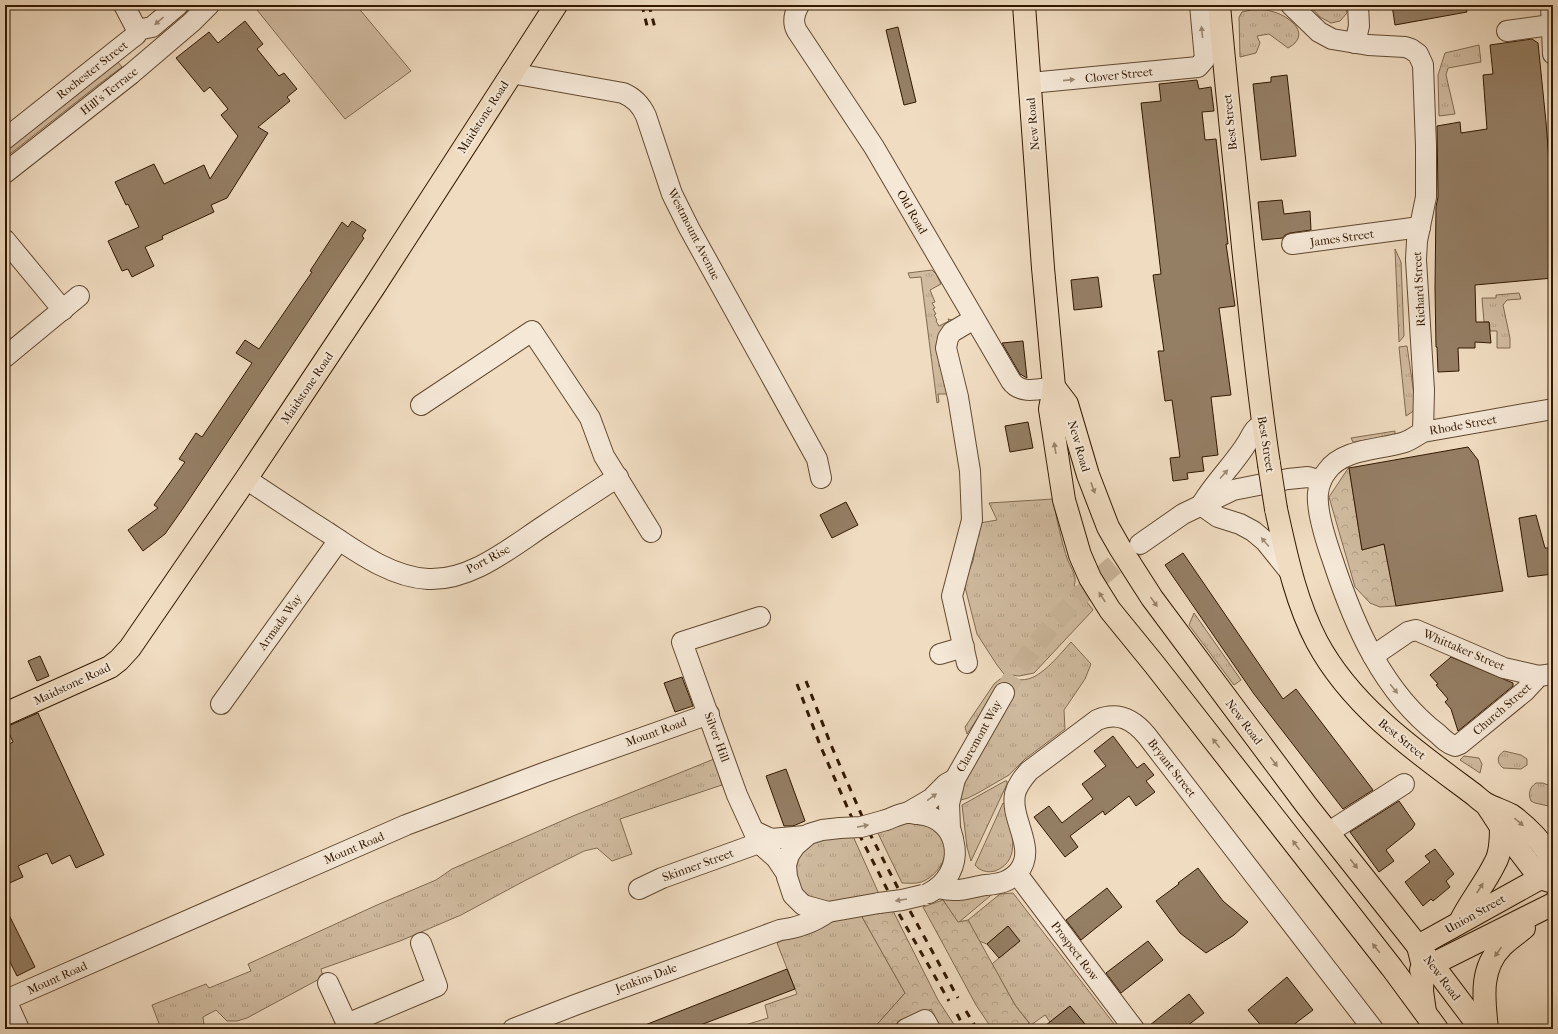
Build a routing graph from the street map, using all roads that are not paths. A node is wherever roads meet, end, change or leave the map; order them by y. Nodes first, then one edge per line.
1 (124, 5) edge
2 (178, 5) edge
3 (209, 5) edge
4 (556, 5) edge
5 (799, 5) edge
6 (1024, 5) edge
7 (1200, 5) edge
8 (1219, 5) edge
9 (1291, 5) edge
10 (1358, 5) edge
11 (1551, 5) edge
12 (1551, 25) junction
13 (138, 30) junction
14 (1507, 31) dead end
15 (1356, 43) junction
16 (1553, 54) edge
17 (511, 73) junction
18 (1030, 83) junction
19 (5, 139) edge
20 (5, 173) edge
21 (1419, 234) junction
22 (5, 240) edge
23 (1292, 244) dead end
24 (80, 296) dead end
25 (63, 310) junction
26 (974, 319) junction
27 (5, 357) edge
28 (1054, 387) junction
29 (421, 405) dead end
30 (1553, 409) edge
31 (1263, 425) junction
32 (1423, 432) junction
33 (618, 477) junction
34 (821, 478) dead end
35 (246, 479) junction
36 (1321, 481) junction
37 (1200, 505) junction
38 (651, 532) dead end
39 (339, 540) junction
40 (1140, 544) tunnel mouth
41 (1290, 572) junction
42 (760, 617) dead end
43 (940, 654) dead end
44 (1373, 656) junction
45 (1546, 675) edge
46 (1004, 692) tunnel mouth
47 (221, 704) dead end
48 (5, 714) edge
49 (708, 714) junction
50 (955, 779) junction
51 (1404, 784) dead end
52 (1486, 803) junction
53 (907, 813) junction
54 (1501, 827) junction
55 (1329, 832) junction
56 (805, 836) junction
57 (757, 837) junction
58 (954, 846) junction
59 (786, 873) junction
60 (1017, 874) junction
61 (985, 885) junction
62 (1550, 885) edge
63 (639, 889) dead end
64 (930, 892) junction
65 (793, 895) junction
66 (828, 912) junction
67 (1460, 922) junction
68 (780, 930) junction
69 (421, 943) dead end
70 (1418, 946) junction
71 (1428, 966) junction
72 (1392, 968) junction
73 (328, 983) dead end
74 (6, 999) edge
75 (1431, 1021) edge
76 (928, 1025) edge
77 (348, 1026) edge
78 (19, 1029) edge
79 (513, 1029) edge
80 (906, 1029) edge
81 (1134, 1029) edge
82 (1373, 1029) edge
83 (1481, 1029) edge
84 (1487, 1029) edge

1 - 13 street
2 -> 13 street, Rochester Street
3 - 20 street, Hill's Terrace
4 - 17 main road, Maidstone Road
5 - 26 street, Old Road
6 - 18 main road, New Road
18 -> 7 street, Clover Street
8 - 31 main road, Best Street
9 - 15 street
10 - 15 street
11 - 12 street
12 - 14 street
12 - 16 street
13 - 19 street, Rochester Street
15 - 21 street, Richard Street
17 - 34 street, Westmount Avenue
17 - 35 main road, Maidstone Road
18 - 28 main road, New Road
21 - 23 street, James Street
21 - 32 street, Richard Street
22 - 25 street
24 - 25 street
25 - 27 street
26 - 28 street, Old Road
26 - 43 street
28 -> 55 main road, New Road
72 -> 28 main road, New Road
29 - 33 street
30 - 32 street, Rhode Street
37 -> 31 street
31 - 41 main road, Best Street, bridge
32 - 36 street, Rhode Street
33 - 38 street
33 - 39 street, Port Rise
35 - 39 street, Port Rise
35 - 48 main road, Maidstone Road
36 - 37 street
36 - 44 street
37 - 40 street
41 -> 37 street
39 - 47 street, Armada Way
41 - 52 main road, Best Street
42 - 49 street, Silver Hill
44 - 45 street, Whittaker Street
44 -> 45 street, Church Street
46 - 50 street, Claremont Way
49 - 57 street, Silver Hill
49 - 74 street, Mount Road
53 -> 50 street, Claremont Way
50 - 58 street, Claremont Way
51 - 55 street
52 - 54 main road, Best Street
52 -> 62 main road, Best Street
56 -> 53 street, Claremont Way, bridge
53 - 58 street
54 - 62 main road, Best Street
67 -> 54 main road
55 -> 70 main road, New Road
56 - 57 street
56 - 59 street
57 - 59 street, Silver Hill
57 - 63 street, Skinner Street
58 - 61 street
58 - 64 street
59 - 65 street
60 - 61 street
60 - 81 street, Prospect Row
60 - 82 street, Bryant Street
61 - 64 street
62 - 67 main road, Union Street
62 - 71 main road, Union Street
62 -> 84 main road
64 -> 66 street, bridge
65 - 66 street
65 - 68 street
66 - 68 street, Jenkins Dale
67 - 70 main road, Union Street
68 - 79 street, Jenkins Dale
69 - 77 street
70 - 71 main road, New Road
71 - 72 main road, Union Street
71 - 75 main road
71 - 83 main road, New Road
72 - 75 main road, New Road
73 - 77 street
74 - 78 street
76 - 80 street

